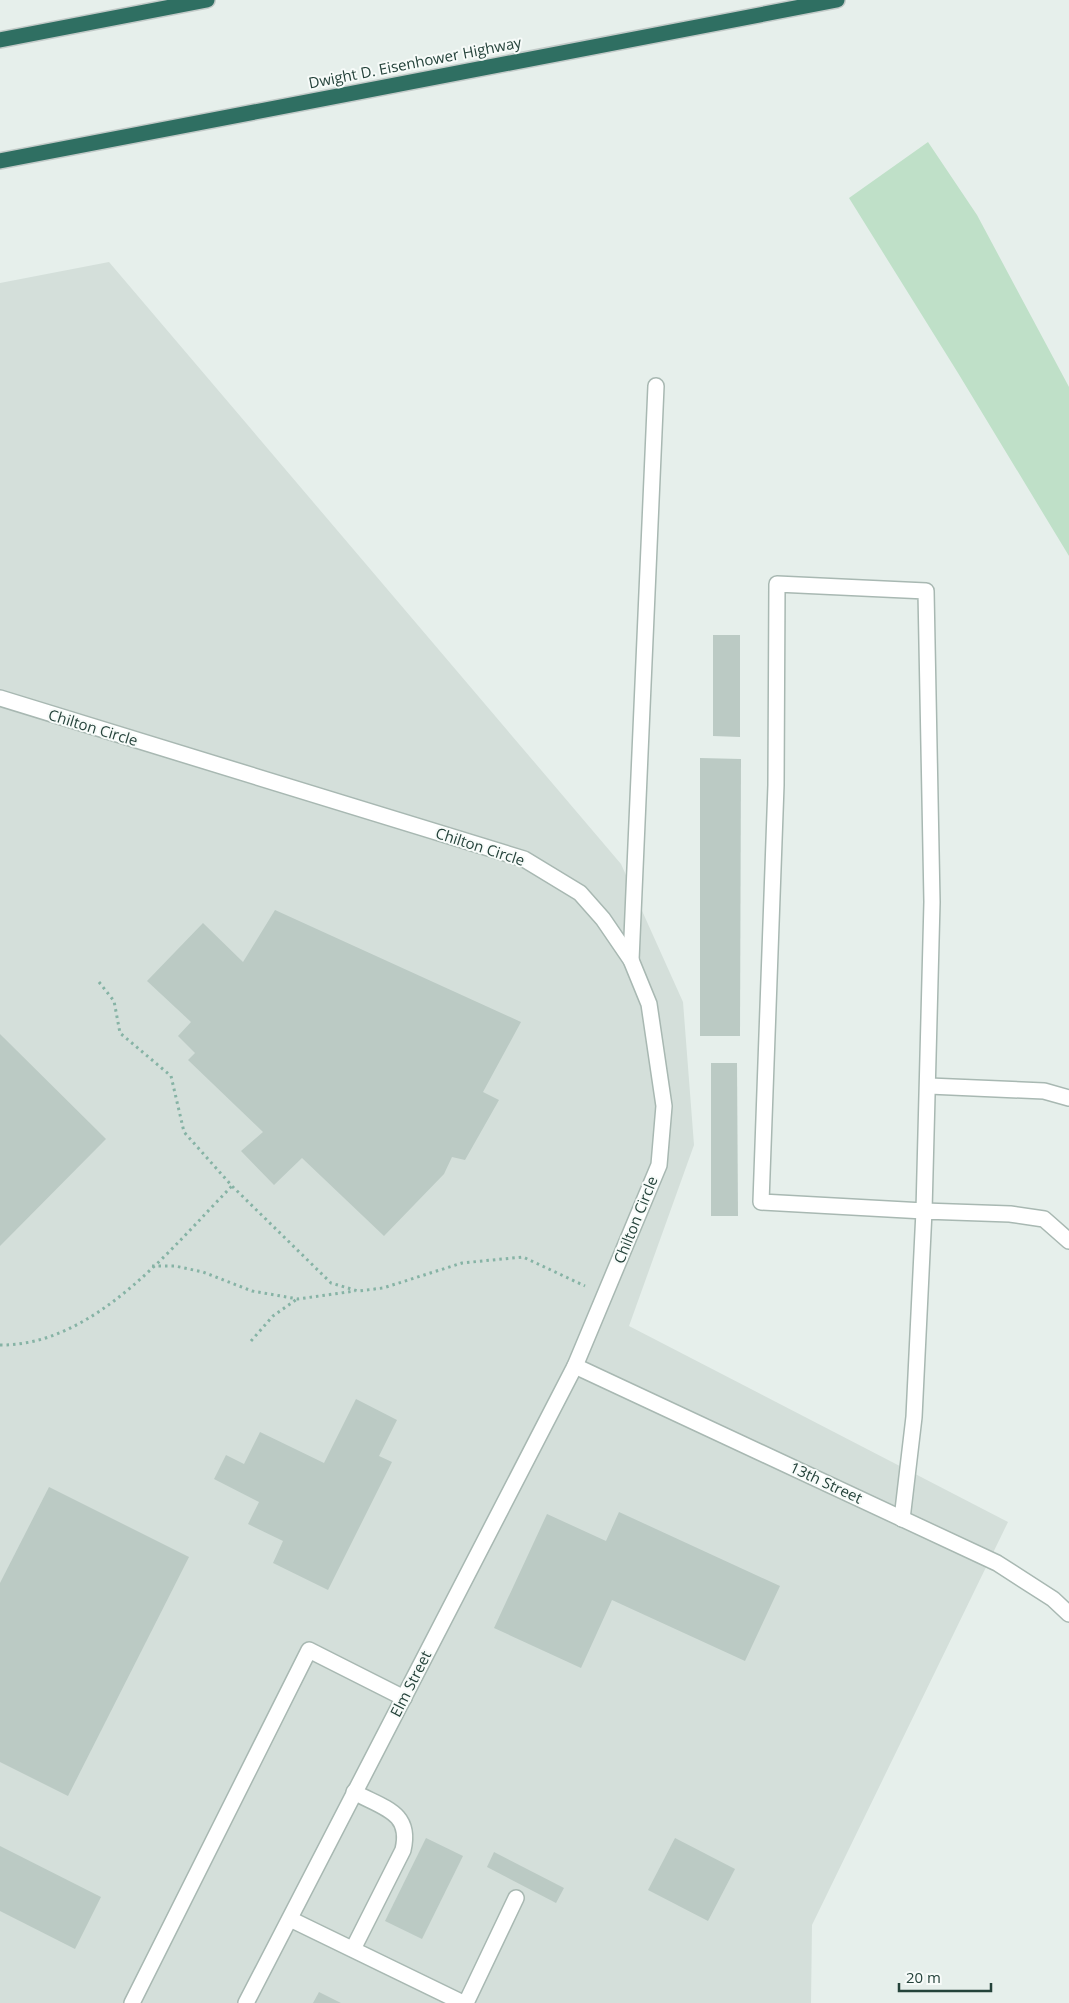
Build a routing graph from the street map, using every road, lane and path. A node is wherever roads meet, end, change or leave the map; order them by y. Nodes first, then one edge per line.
1 (207, 0) edge
2 (837, 0) edge
3 (0, 40) edge
4 (0, 161) edge
5 (656, 386) dead end
6 (0, 698) edge
7 (631, 960) junction
8 (99, 982) dead end
9 (929, 1086) junction
10 (1069, 1098) edge
11 (232, 1186) junction
12 (924, 1211) junction
13 (1069, 1241) edge
14 (152, 1266) junction
15 (358, 1291) junction
16 (606, 1296) junction
17 (298, 1299) junction
18 (252, 1341) dead end
19 (0, 1346) edge
20 (575, 1366) junction
21 (902, 1519) junction
22 (1069, 1614) edge
23 (404, 1698) junction
24 (354, 1792) junction
25 (516, 1898) dead end
26 (290, 1919) junction
27 (352, 1949) junction
28 (132, 2003) edge
29 (246, 2003) edge
30 (464, 2003) edge

1 - 3 highway
2 - 4 highway, Dwight D. Eisenhower Highway
5 - 7 street
6 - 7 street, Chilton Circle
7 - 16 street, Chilton Circle
8 - 11 path
9 - 10 street
9 - 12 street
9 - 12 street
11 - 14 path
11 - 15 path
12 - 13 street
12 - 21 street
14 - 17 path
14 - 19 path
15 - 16 path
15 - 17 path
16 - 20 street, Chilton Circle
17 - 18 path
20 - 21 street, 13th Street
20 - 23 street, Elm Street
21 - 22 street, 13th Street
23 - 24 street, Elm Street
23 - 28 street
24 - 26 street, Elm Street
24 - 27 street
25 - 30 street
26 - 27 street
26 - 29 street, Elm Street
27 - 30 street

